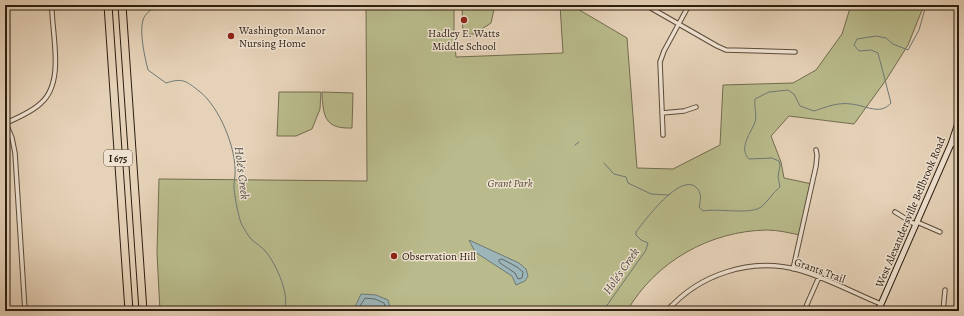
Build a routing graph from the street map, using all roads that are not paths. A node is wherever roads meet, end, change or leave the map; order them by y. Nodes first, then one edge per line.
1 (108, 5) edge
2 (122, 5) edge
3 (327, 5) edge
4 (331, 5) edge
5 (689, 5) edge
6 (649, 7) dead end
7 (52, 11) dead end
8 (678, 25) junction
9 (795, 52) dead end
10 (696, 107) dead end
11 (662, 113) junction
12 (959, 120) edge
13 (6, 122) edge
14 (663, 135) dead end
15 (951, 144) junction
16 (959, 145) edge
17 (816, 150) dead end
18 (895, 212) dead end
19 (917, 223) junction
20 (940, 232) dead end
21 (793, 269) junction
22 (819, 277) junction
23 (945, 290) dead end
24 (881, 304) junction
25 (671, 306) junction
26 (25, 311) edge
27 (129, 311) edge
28 (143, 311) edge
29 (667, 311) edge
30 (676, 311) edge
31 (804, 311) edge
32 (878, 311) edge
33 (943, 311) edge

1 - 27 highway, I 675
2 - 28 highway, I 675
3 - 4 street
5 - 8 street
6 - 8 street
7 - 13 street
8 - 9 street
8 - 11 street
10 - 11 street
11 - 14 street
12 - 15 main road, West Alexandersville Bellbrook Road
13 - 26 street
15 - 16 street
15 - 19 main road, West Alexandersville Bellbrook Road
17 - 21 street
18 - 19 street
19 - 20 street
19 - 24 main road, West Alexandersville Bellbrook Road
21 - 22 street, Grants Trail
21 - 25 street, Grants Trail
22 - 24 street, Grants Trail
22 - 31 street
23 - 33 street
24 - 32 main road, West Alexandersville Bellbrook Road
25 - 29 street, Grants Trail
25 - 30 street

